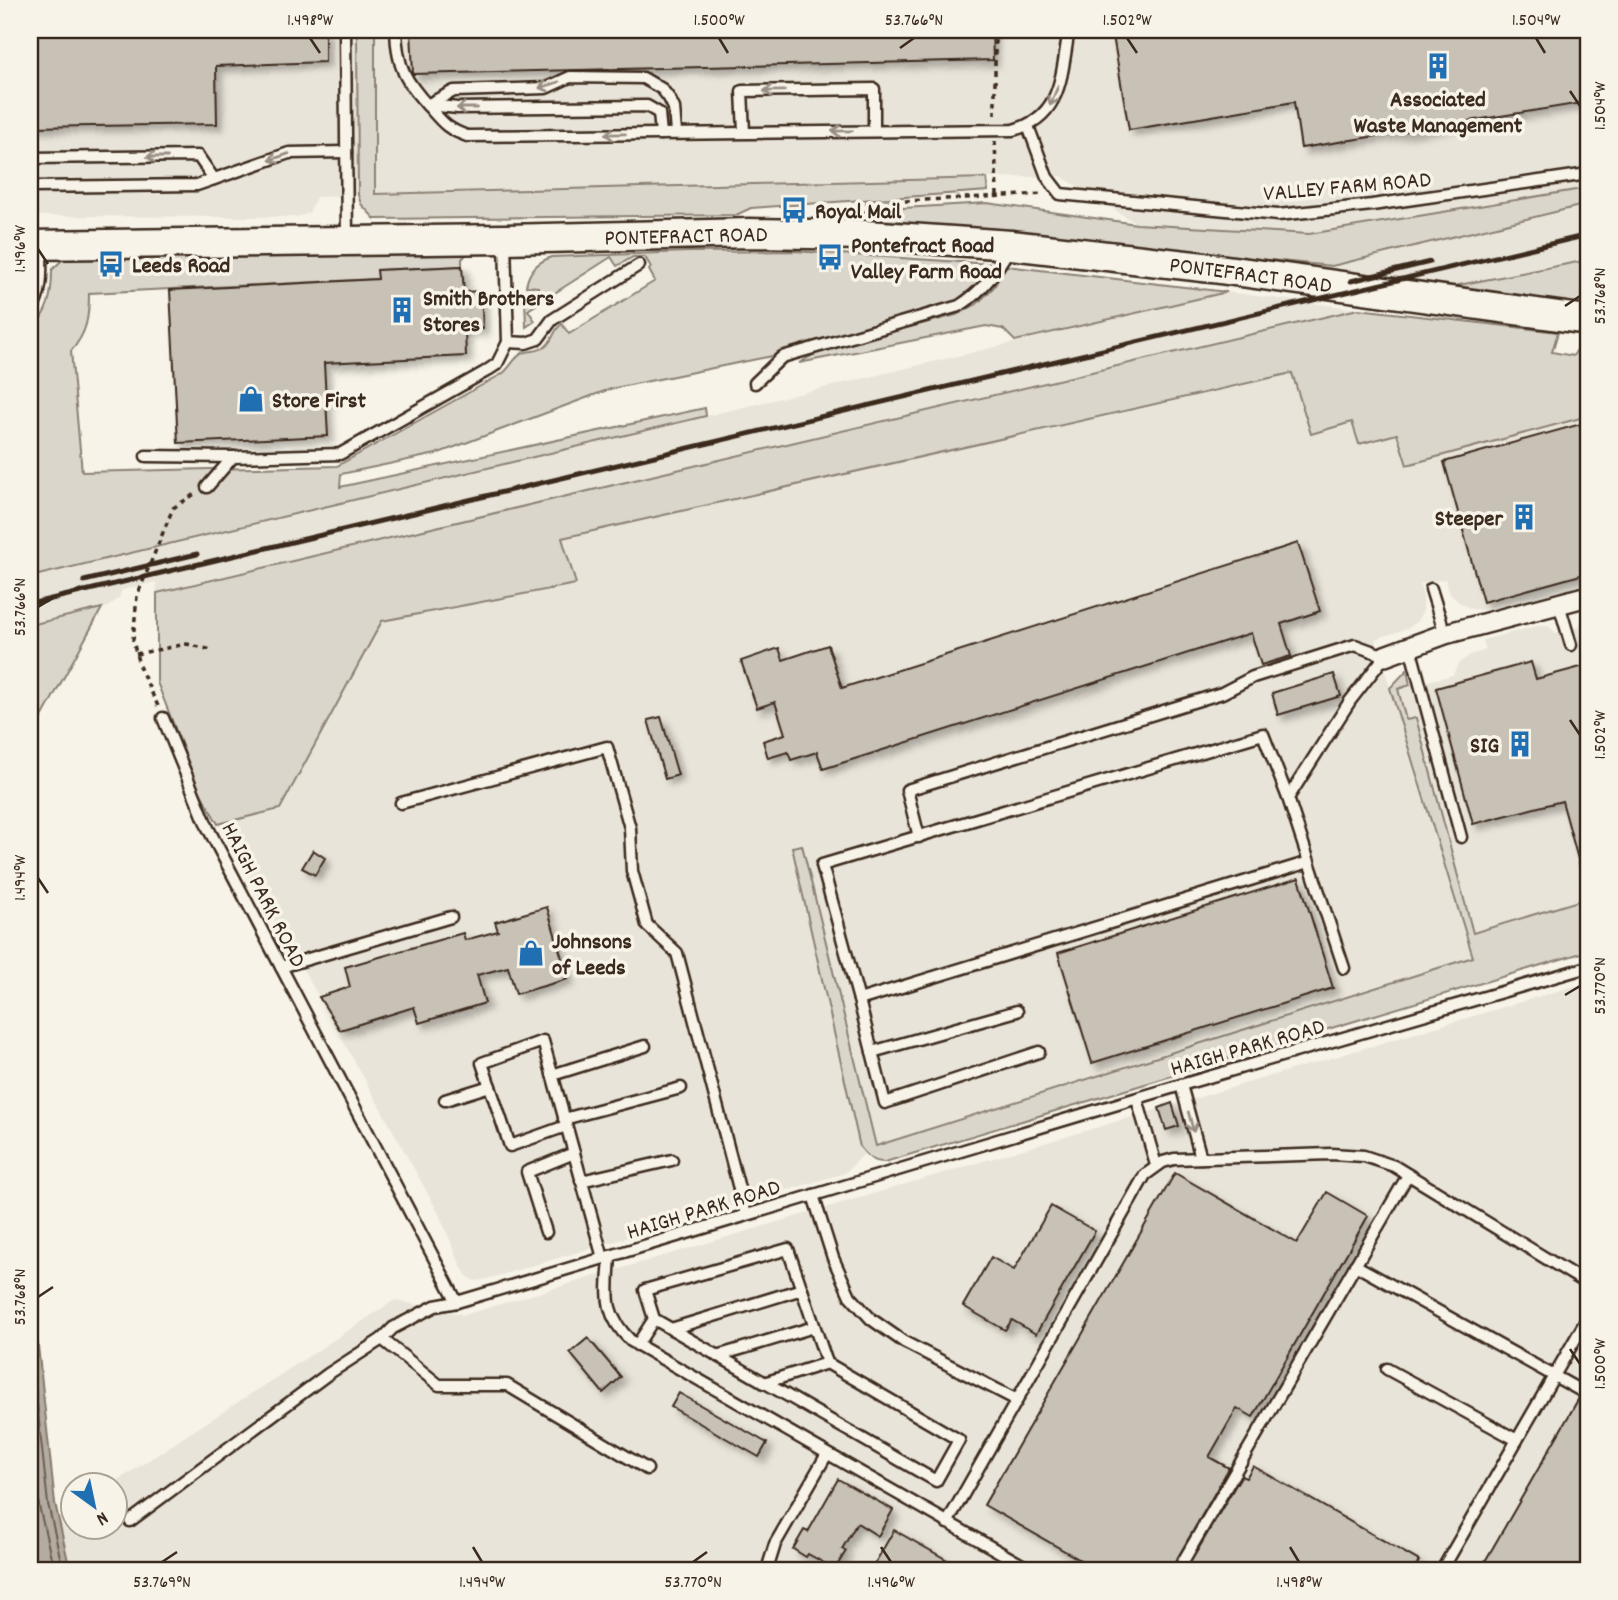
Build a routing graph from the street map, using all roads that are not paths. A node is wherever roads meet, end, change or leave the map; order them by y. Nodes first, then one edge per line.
1 (345, 30) edge
2 (396, 30) edge
3 (1069, 30) edge
4 (427, 105) junction
5 (1028, 125) junction
6 (874, 131) junction
7 (744, 132) junction
8 (676, 133) junction
9 (661, 134) junction
10 (346, 152) junction
11 (30, 158) edge
12 (1588, 174) edge
13 (214, 179) junction
14 (30, 187) edge
15 (505, 239) junction
16 (347, 241) junction
17 (35, 245) edge
18 (1012, 245) junction
19 (639, 265) dead end
20 (30, 313) edge
21 (1588, 320) edge
22 (508, 342) junction
23 (755, 383) dead end
24 (146, 456) dead end
25 (233, 457) junction
26 (207, 487) road end
27 (1431, 589) dead end
28 (1588, 596) edge
29 (1559, 604) junction
30 (1445, 634) junction
31 (1571, 645) dead end
32 (1410, 647) junction
33 (1385, 656) junction
34 (163, 718) road end
35 (1288, 798) junction
36 (401, 803) dead end
37 (919, 837) junction
38 (1461, 837) dead end
39 (1309, 862) junction
40 (450, 917) dead end
41 (281, 967) junction
42 (1588, 967) edge
43 (1344, 968) dead end
44 (859, 1000) junction
45 (1017, 1011) dead end
46 (645, 1046) dead end
47 (872, 1052) junction
48 (1039, 1052) dead end
49 (552, 1075) junction
50 (1181, 1085) junction
51 (490, 1086) junction
52 (681, 1088) dead end
53 (1136, 1099) junction
54 (445, 1100) dead end
55 (565, 1123) junction
56 (574, 1153) junction
57 (1201, 1158) junction
58 (672, 1160) dead end
59 (1156, 1166) junction
60 (1408, 1175) junction
61 (581, 1181) junction
62 (813, 1195) junction
63 (746, 1215) junction
64 (546, 1232) dead end
65 (606, 1257) junction
66 (1355, 1265) junction
67 (1588, 1284) edge
68 (802, 1289) junction
69 (457, 1302) junction
70 (1588, 1317) edge
71 (653, 1320) junction
72 (814, 1327) junction
73 (671, 1329) junction
74 (382, 1339) junction
75 (637, 1345) junction
76 (717, 1356) junction
77 (827, 1363) junction
78 (1387, 1369) dead end
79 (1554, 1376) junction
80 (764, 1383) junction
81 (1583, 1392) dead end
82 (1017, 1400) junction
83 (1517, 1440) junction
84 (827, 1454) junction
85 (647, 1469) dead end
86 (130, 1521) dead end
87 (947, 1523) junction
88 (767, 1570) edge
89 (1031, 1570) edge
90 (1178, 1570) edge
91 (1442, 1570) edge

1 - 10 lane
2 - 4 lane
3 -> 5 lane
8 -> 4 lane
9 -> 4 lane
9 -> 4 lane
5 - 6 lane
5 - 12 lane, VALLEY FARM ROAD
6 -> 7 lane
6 -> 7 lane
7 - 8 lane
8 - 9 lane
10 -> 13 lane
10 - 16 lane
13 -> 11 lane
13 - 14 lane
15 - 16 main road, PONTEFRACT ROAD
15 - 18 main road, PONTEFRACT ROAD
15 - 22 lane
16 - 17 main road, PONTEFRACT ROAD
17 - 20 lane
18 - 21 main road, PONTEFRACT ROAD
18 - 23 lane
19 - 22 lane
22 - 25 lane
24 - 25 lane
25 - 26 lane
27 - 30 lane
28 - 29 street
29 - 30 street
29 - 31 lane
30 - 32 street
32 - 33 street
32 - 38 lane
33 - 35 lane
33 - 37 lane
34 - 41 lane, HAIGH PARK ROAD
35 - 37 lane
35 - 39 lane
36 - 63 lane
37 - 44 lane
39 - 43 lane
39 - 44 lane
40 - 41 lane
41 - 69 lane, HAIGH PARK ROAD
42 - 50 lane, HAIGH PARK ROAD
44 - 47 lane
45 - 47 lane
46 - 49 lane
47 - 48 lane
49 - 51 lane
49 - 55 lane
50 - 53 lane, HAIGH PARK ROAD
50 -> 57 lane
51 - 54 lane
51 - 55 lane
52 - 55 lane
53 - 59 lane
53 - 62 lane, HAIGH PARK ROAD
55 - 56 lane
56 - 61 lane
56 - 64 lane
57 - 59 lane
57 - 60 lane
58 - 61 lane
59 - 82 lane
60 - 66 lane
60 - 67 lane
61 - 65 lane
62 - 63 lane, HAIGH PARK ROAD
62 - 82 lane
63 - 65 lane, HAIGH PARK ROAD
65 - 69 lane, HAIGH PARK ROAD
65 - 75 lane
66 - 79 lane
66 - 90 lane
68 - 71 lane
68 - 72 lane
68 - 73 lane
69 - 74 lane
70 - 79 lane
71 - 73 lane
71 - 75 lane
72 - 76 lane
72 - 77 lane
73 - 76 lane
74 - 85 lane
74 - 86 lane
75 - 84 lane
76 - 80 lane
77 - 80 lane
77 - 80 lane
78 - 83 lane
79 - 81 lane
79 - 83 lane
82 - 87 lane
83 - 91 lane
84 - 87 lane
84 - 88 lane
87 - 89 lane

